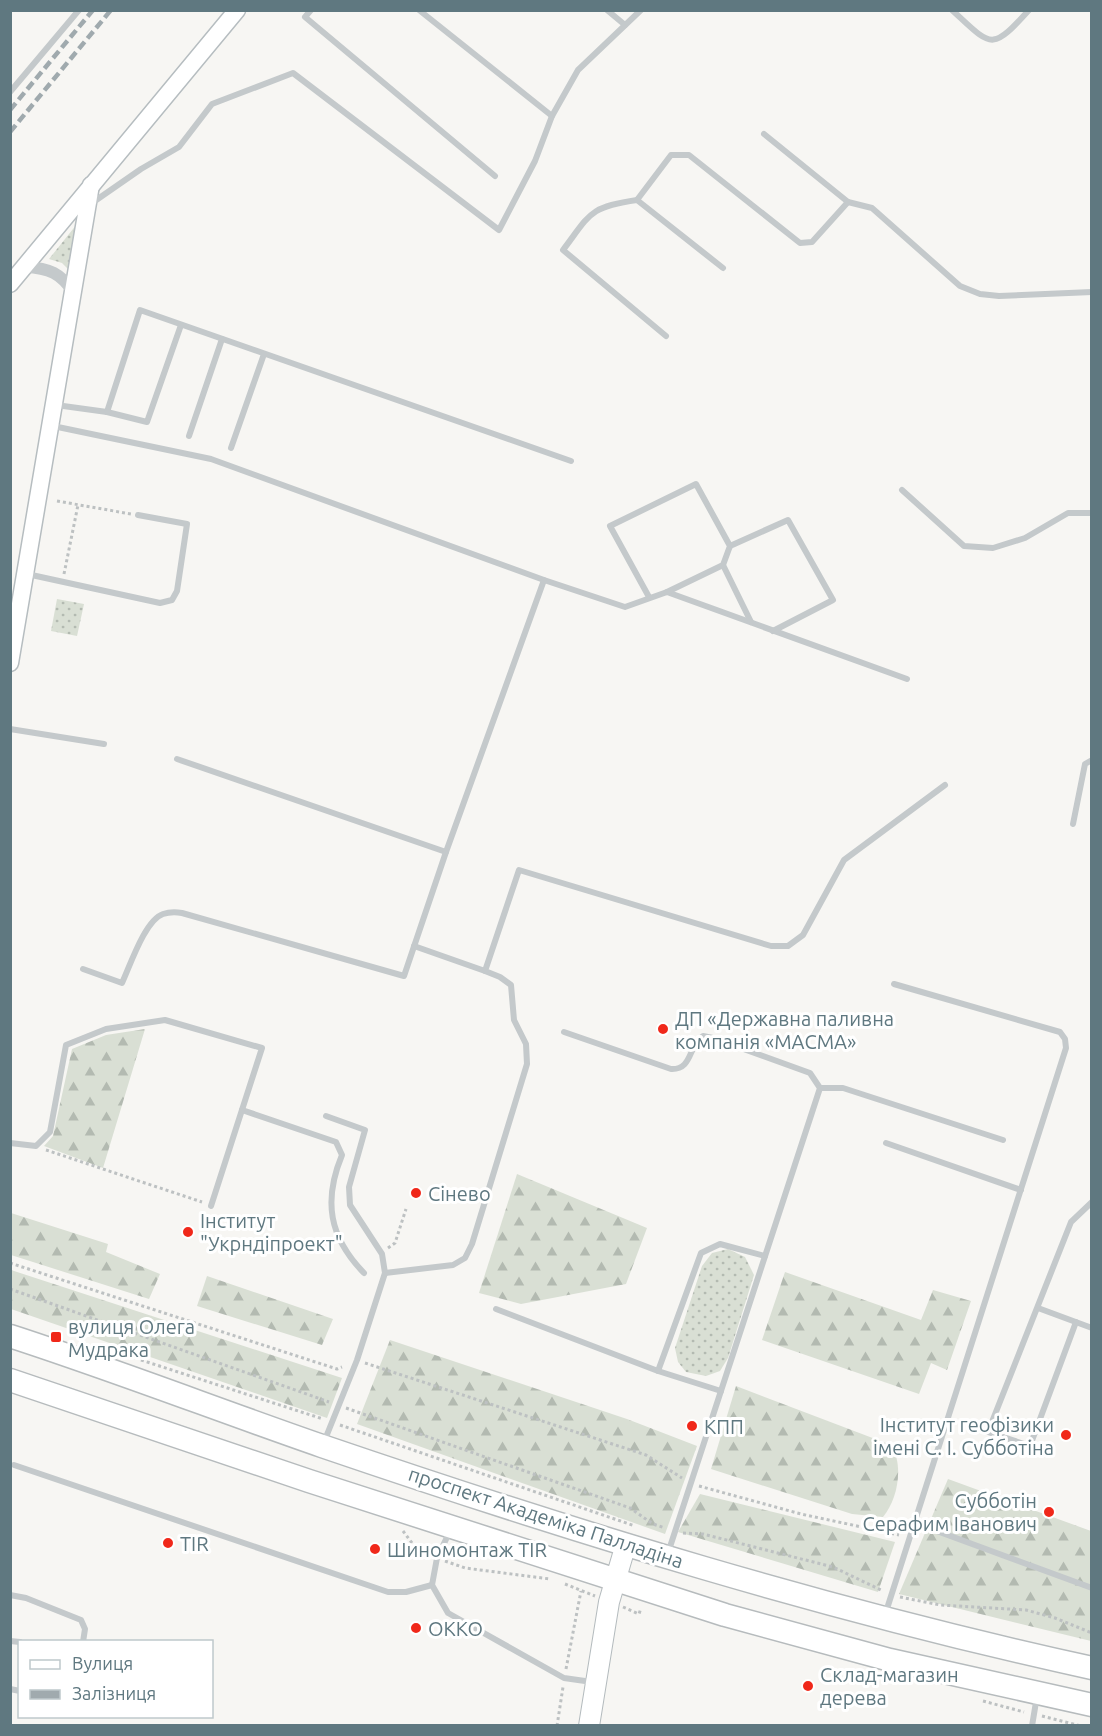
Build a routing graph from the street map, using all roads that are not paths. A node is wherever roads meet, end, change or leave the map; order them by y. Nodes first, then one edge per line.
1 (79, 10) edge
2 (237, 10) edge
3 (311, 10) edge
4 (419, 10) edge
5 (607, 10) edge
6 (641, 10) edge
7 (952, 10) edge
8 (1029, 10) edge
9 (625, 25) junction
10 (10, 92) edge
11 (552, 116) junction
12 (764, 134) dead end
13 (495, 176) dead end
14 (91, 185) junction
15 (637, 200) junction
16 (848, 202) junction
17 (87, 206) junction
18 (25, 267) junction
19 (723, 268) dead end
20 (10, 284) edge
21 (1092, 292) edge
22 (74, 293) junction
23 (181, 325) junction
24 (666, 336) dead end
25 (222, 339) junction
26 (264, 354) junction
27 (56, 404) junction
28 (107, 412) junction
29 (52, 426) junction
30 (189, 436) dead end
31 (231, 448) dead end
32 (571, 461) dead end
33 (902, 490) dead end
34 (1092, 513) edge
35 (138, 515) road end
36 (730, 546) junction
37 (723, 566) junction
38 (27, 574) junction
39 (544, 580) junction
40 (667, 592) junction
41 (649, 597) junction
42 (752, 623) junction
43 (773, 631) junction
44 (10, 663) edge
45 (907, 679) dead end
46 (10, 729) edge
47 (104, 744) dead end
48 (177, 759) dead end
49 (1092, 760) edge
50 (945, 785) dead end
51 (1073, 824) dead end
52 (446, 852) junction
53 (414, 946) junction
54 (83, 969) dead end
55 (485, 971) junction
56 (894, 984) dead end
57 (564, 1032) dead end
58 (820, 1088) junction
59 (243, 1110) junction
60 (326, 1116) dead end
61 (1003, 1140) dead end
62 (10, 1143) edge
63 (886, 1143) dead end
64 (1021, 1190) junction
65 (1092, 1202) edge
66 (211, 1206) road end
67 (765, 1256) junction
68 (364, 1273) dead end
69 (385, 1273) junction
70 (1038, 1308) junction
71 (496, 1309) dead end
72 (1076, 1322) junction
73 (1092, 1328) edge
74 (10, 1336) edge
75 (658, 1371) junction
76 (10, 1380) edge
77 (721, 1390) junction
78 (322, 1446) junction
79 (14, 1465) dead end
80 (915, 1523) junction
81 (452, 1527) junction
82 (633, 1536) junction
83 (667, 1556) junction
84 (615, 1578) junction
85 (432, 1585) junction
86 (1092, 1588) edge
87 (10, 1595) edge
88 (884, 1618) junction
89 (83, 1640) edge
90 (1092, 1668) edge
91 (596, 1683) junction
92 (1038, 1692) junction
93 (1092, 1705) edge
94 (589, 1725) edge
95 (1032, 1725) edge

1 - 10 lane
2 - 14 street
3 - 13 lane
4 - 11 lane
5 - 9 lane
6 - 9 lane
7 - 8 lane
9 - 11 lane
11 - 17 lane
12 - 16 lane
14 - 17 street
14 - 18 street
15 - 16 lane
15 - 19 lane
15 - 24 lane
16 - 21 lane
17 - 22 street
18 - 20 street
18 - 22 street
22 - 27 street
23 - 25 lane
23 - 28 lane
23 - 28 lane
25 - 26 lane
25 - 30 lane
26 - 31 lane
26 - 32 lane
27 - 28 lane
27 - 29 street
29 - 38 street
29 - 39 lane
33 - 34 lane
35 - 38 lane
36 - 37 lane
36 - 41 lane
36 - 43 lane
37 - 40 lane
37 - 42 lane
38 - 44 street
39 - 41 lane
39 - 52 lane
40 - 41 lane
40 - 42 lane
42 - 43 lane
43 - 45 lane
46 - 47 lane
48 - 52 lane
49 - 51 lane
50 - 55 lane
52 - 53 lane
53 - 54 lane
53 - 55 lane
55 - 69 lane
56 - 64 lane
57 - 58 lane
58 - 61 lane
58 - 67 lane
59 - 62 lane
59 - 66 lane
59 - 68 lane
60 - 69 lane
63 - 64 lane
64 - 80 lane
65 - 70 lane
67 - 75 lane
67 - 77 lane
69 - 78 lane
70 - 72 lane
70 - 72 lane
71 - 75 lane
72 - 73 lane
74 - 78 highway, проспект Академіка Палладіна
75 - 77 lane
76 - 81 highway, проспект Академіка Палладіна
77 - 83 lane
78 - 82 highway, проспект Академіка Палладіна
79 - 85 lane
80 - 86 lane
80 - 88 lane
81 - 84 highway, проспект Академіка Палладіна
81 - 85 lane
82 - 83 highway, проспект Академіка Палладіна
82 - 84 main road
83 - 88 highway, проспект Академіка Палладіна
84 - 91 main road
84 - 92 highway, проспект Академіка Палладіна
85 - 91 lane
87 - 89 lane
88 - 90 highway, проспект Академіка Палладіна
91 - 94 main road
92 - 93 highway, проспект Академіка Палладіна
92 - 95 lane

